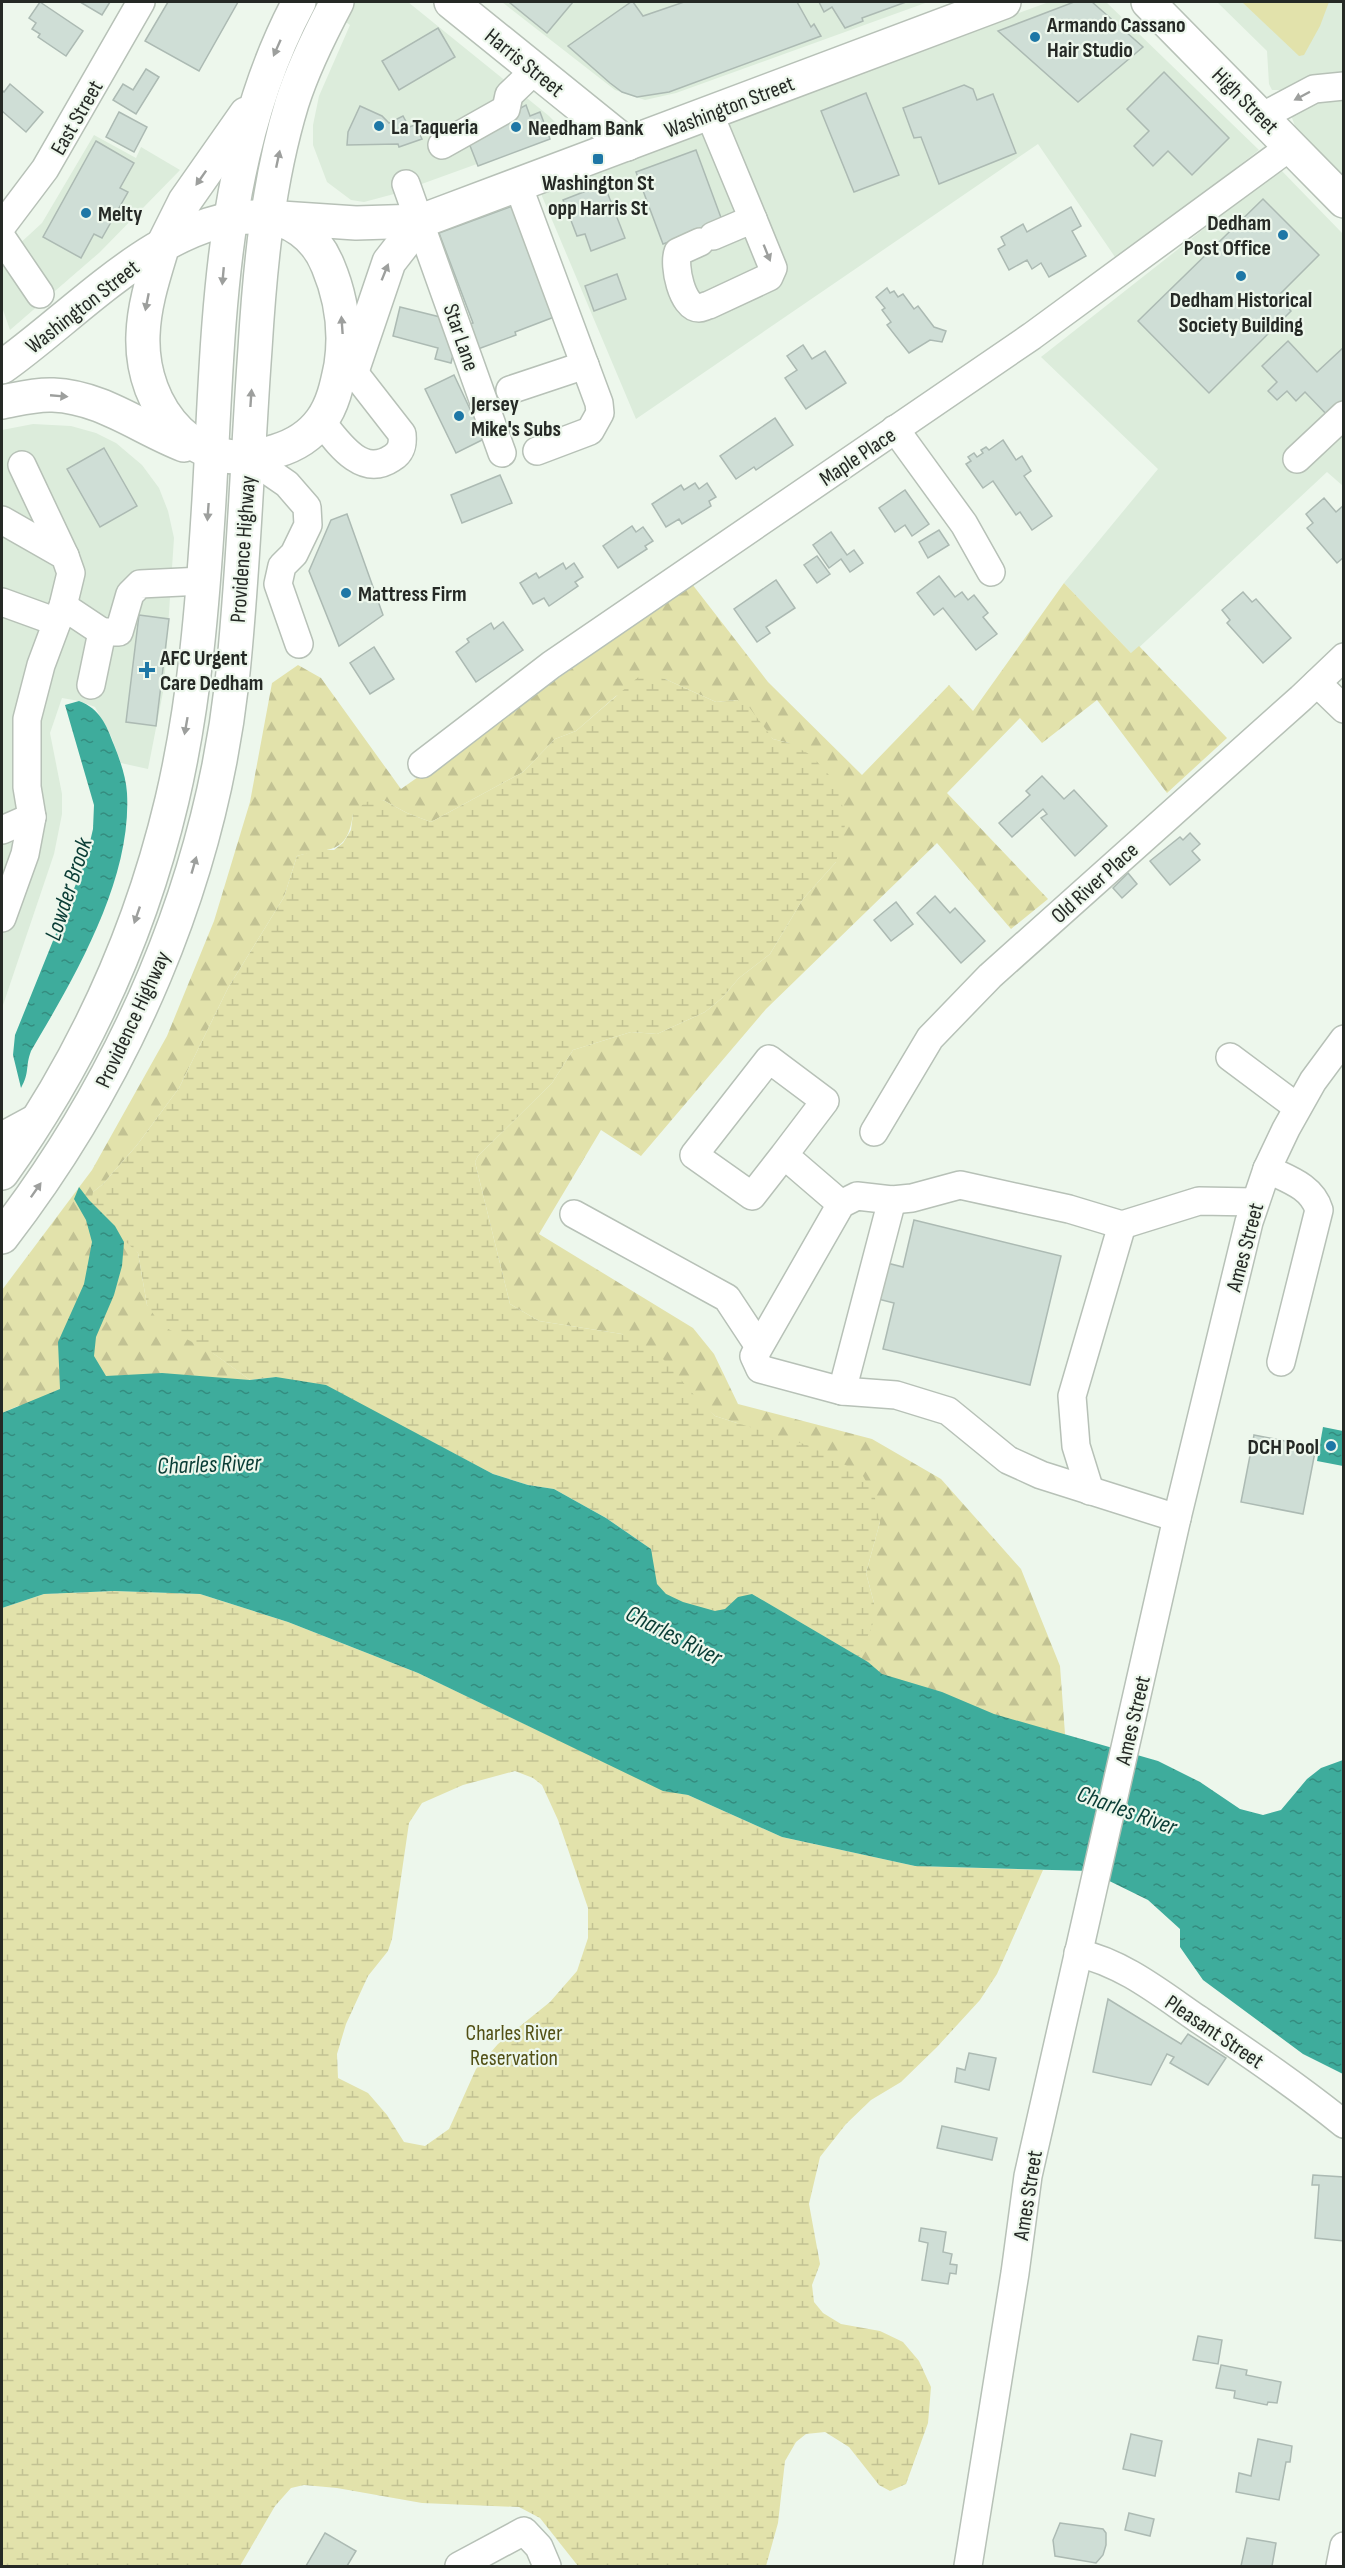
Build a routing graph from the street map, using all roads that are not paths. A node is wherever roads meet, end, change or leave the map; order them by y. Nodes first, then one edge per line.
1 (141, 2) edge
2 (299, 2) edge
3 (337, 2) edge
4 (451, 2) edge
5 (1004, 2) edge
6 (1148, 2) edge
7 (535, 70) junction
8 (1344, 86) edge
9 (259, 96) junction
10 (709, 113) junction
11 (1263, 116) junction
12 (447, 133) dead end
13 (627, 144) junction
14 (1291, 146) junction
15 (406, 184) dead end
16 (519, 185) junction
17 (1344, 201) edge
18 (268, 217) junction
19 (230, 218) junction
20 (753, 219) junction
21 (421, 221) junction
22 (2, 226) edge
23 (2, 238) edge
24 (163, 245) junction
25 (40, 294) dead end
26 (347, 363) junction
27 (585, 365) junction
28 (2, 367) edge
29 (510, 390) dead end
30 (2, 402) edge
31 (1344, 415) edge
32 (321, 421) junction
33 (895, 429) junction
34 (537, 451) dead end
35 (212, 453) junction
36 (502, 453) dead end
37 (248, 457) junction
38 (1297, 459) dead end
39 (22, 465) dead end
40 (2, 520) edge
41 (65, 556) junction
42 (992, 572) dead end
43 (203, 581) junction
44 (2, 602) edge
45 (60, 614) junction
46 (102, 632) junction
47 (299, 644) dead end
48 (1344, 657) edge
49 (1317, 683) junction
50 (91, 685) dead end
51 (1344, 709) edge
52 (422, 764) dead end
53 (32, 817) junction
54 (2, 830) edge
55 (2, 918) edge
56 (1344, 1040) edge
57 (1230, 1057) dead end
58 (1297, 1107) junction
59 (41, 1115) junction
60 (874, 1132) dead end
61 (2, 1136) edge
62 (784, 1155) junction
63 (1267, 1169) junction
64 (2, 1173) edge
65 (892, 1200) junction
66 (1255, 1202) junction
67 (841, 1204) junction
68 (574, 1214) dead end
69 (1122, 1225) junction
70 (2, 1237) edge
71 (758, 1345) junction
72 (1281, 1362) dead end
73 (842, 1391) junction
74 (1090, 1491) junction
75 (1177, 1518) junction
76 (1078, 1953) junction
77 (1344, 2124) edge
78 (1344, 2546) edge
79 (459, 2566) edge
80 (547, 2566) edge
81 (968, 2566) edge
82 (1340, 2566) edge

1 - 22 street, East Street
2 -> 9 main road, Providence Highway
18 -> 3 main road, Providence Highway
4 - 7 main road, Harris Street
5 - 10 main road, Washington Street
6 - 11 main road, High Street
7 - 12 street
7 - 13 main road, Harris Street
8 -> 11 street
9 - 19 main road, Providence Highway
9 -> 24 main road
10 - 13 main road, Washington Street
10 - 20 street
11 - 14 main road, High Street
13 - 16 main road, Washington Street
14 - 17 main road, High Street
14 - 33 street, Maple Place
15 - 21 street, Star Lane
16 - 21 main road, Washington Street
16 - 27 street
18 - 19 main road, Washington Street
18 - 21 main road, Washington Street
26 -> 18 main road
37 -> 18 main road, Providence Highway
19 - 24 main road, Washington Street
19 -> 35 main road, Providence Highway
20 -> 20 street
26 -> 21 main road
21 - 36 street, Star Lane
23 - 25 street
24 - 28 main road, Washington Street
24 -> 35 main road
26 - 32 main road
26 - 32 street
27 - 29 street
27 - 34 street
30 -> 35 main road
31 - 38 street
32 - 37 main road
33 - 42 street
33 - 52 street, Maple Place
35 - 37 main road
35 -> 43 main road, Providence Highway
37 - 47 street
70 -> 37 main road, Providence Highway
39 - 41 street
40 - 41 street
41 - 45 street
43 - 46 street
43 -> 59 main road, Providence Highway
44 - 45 street
45 - 46 street
45 - 53 street
46 - 50 street
48 - 49 street, Old River Place
49 - 51 street
49 - 60 street, Old River Place
53 - 54 street
53 - 55 street
56 - 58 street, Ames Street
57 - 58 street
58 - 63 street, Ames Street
59 - 61 street
59 - 64 main road, Providence Highway
62 - 62 street
62 - 67 street
63 - 66 street, Ames Street
63 - 72 street
65 - 67 street
65 - 69 street
65 - 73 street
66 - 69 street
66 - 75 street, Ames Street
67 - 71 street
68 - 71 street
69 - 74 street
71 - 73 street
73 - 74 street
74 - 75 street
75 - 76 street, Ames Street
76 - 77 street, Pleasant Street
76 - 81 street, Ames Street
78 - 82 street
79 - 80 street

